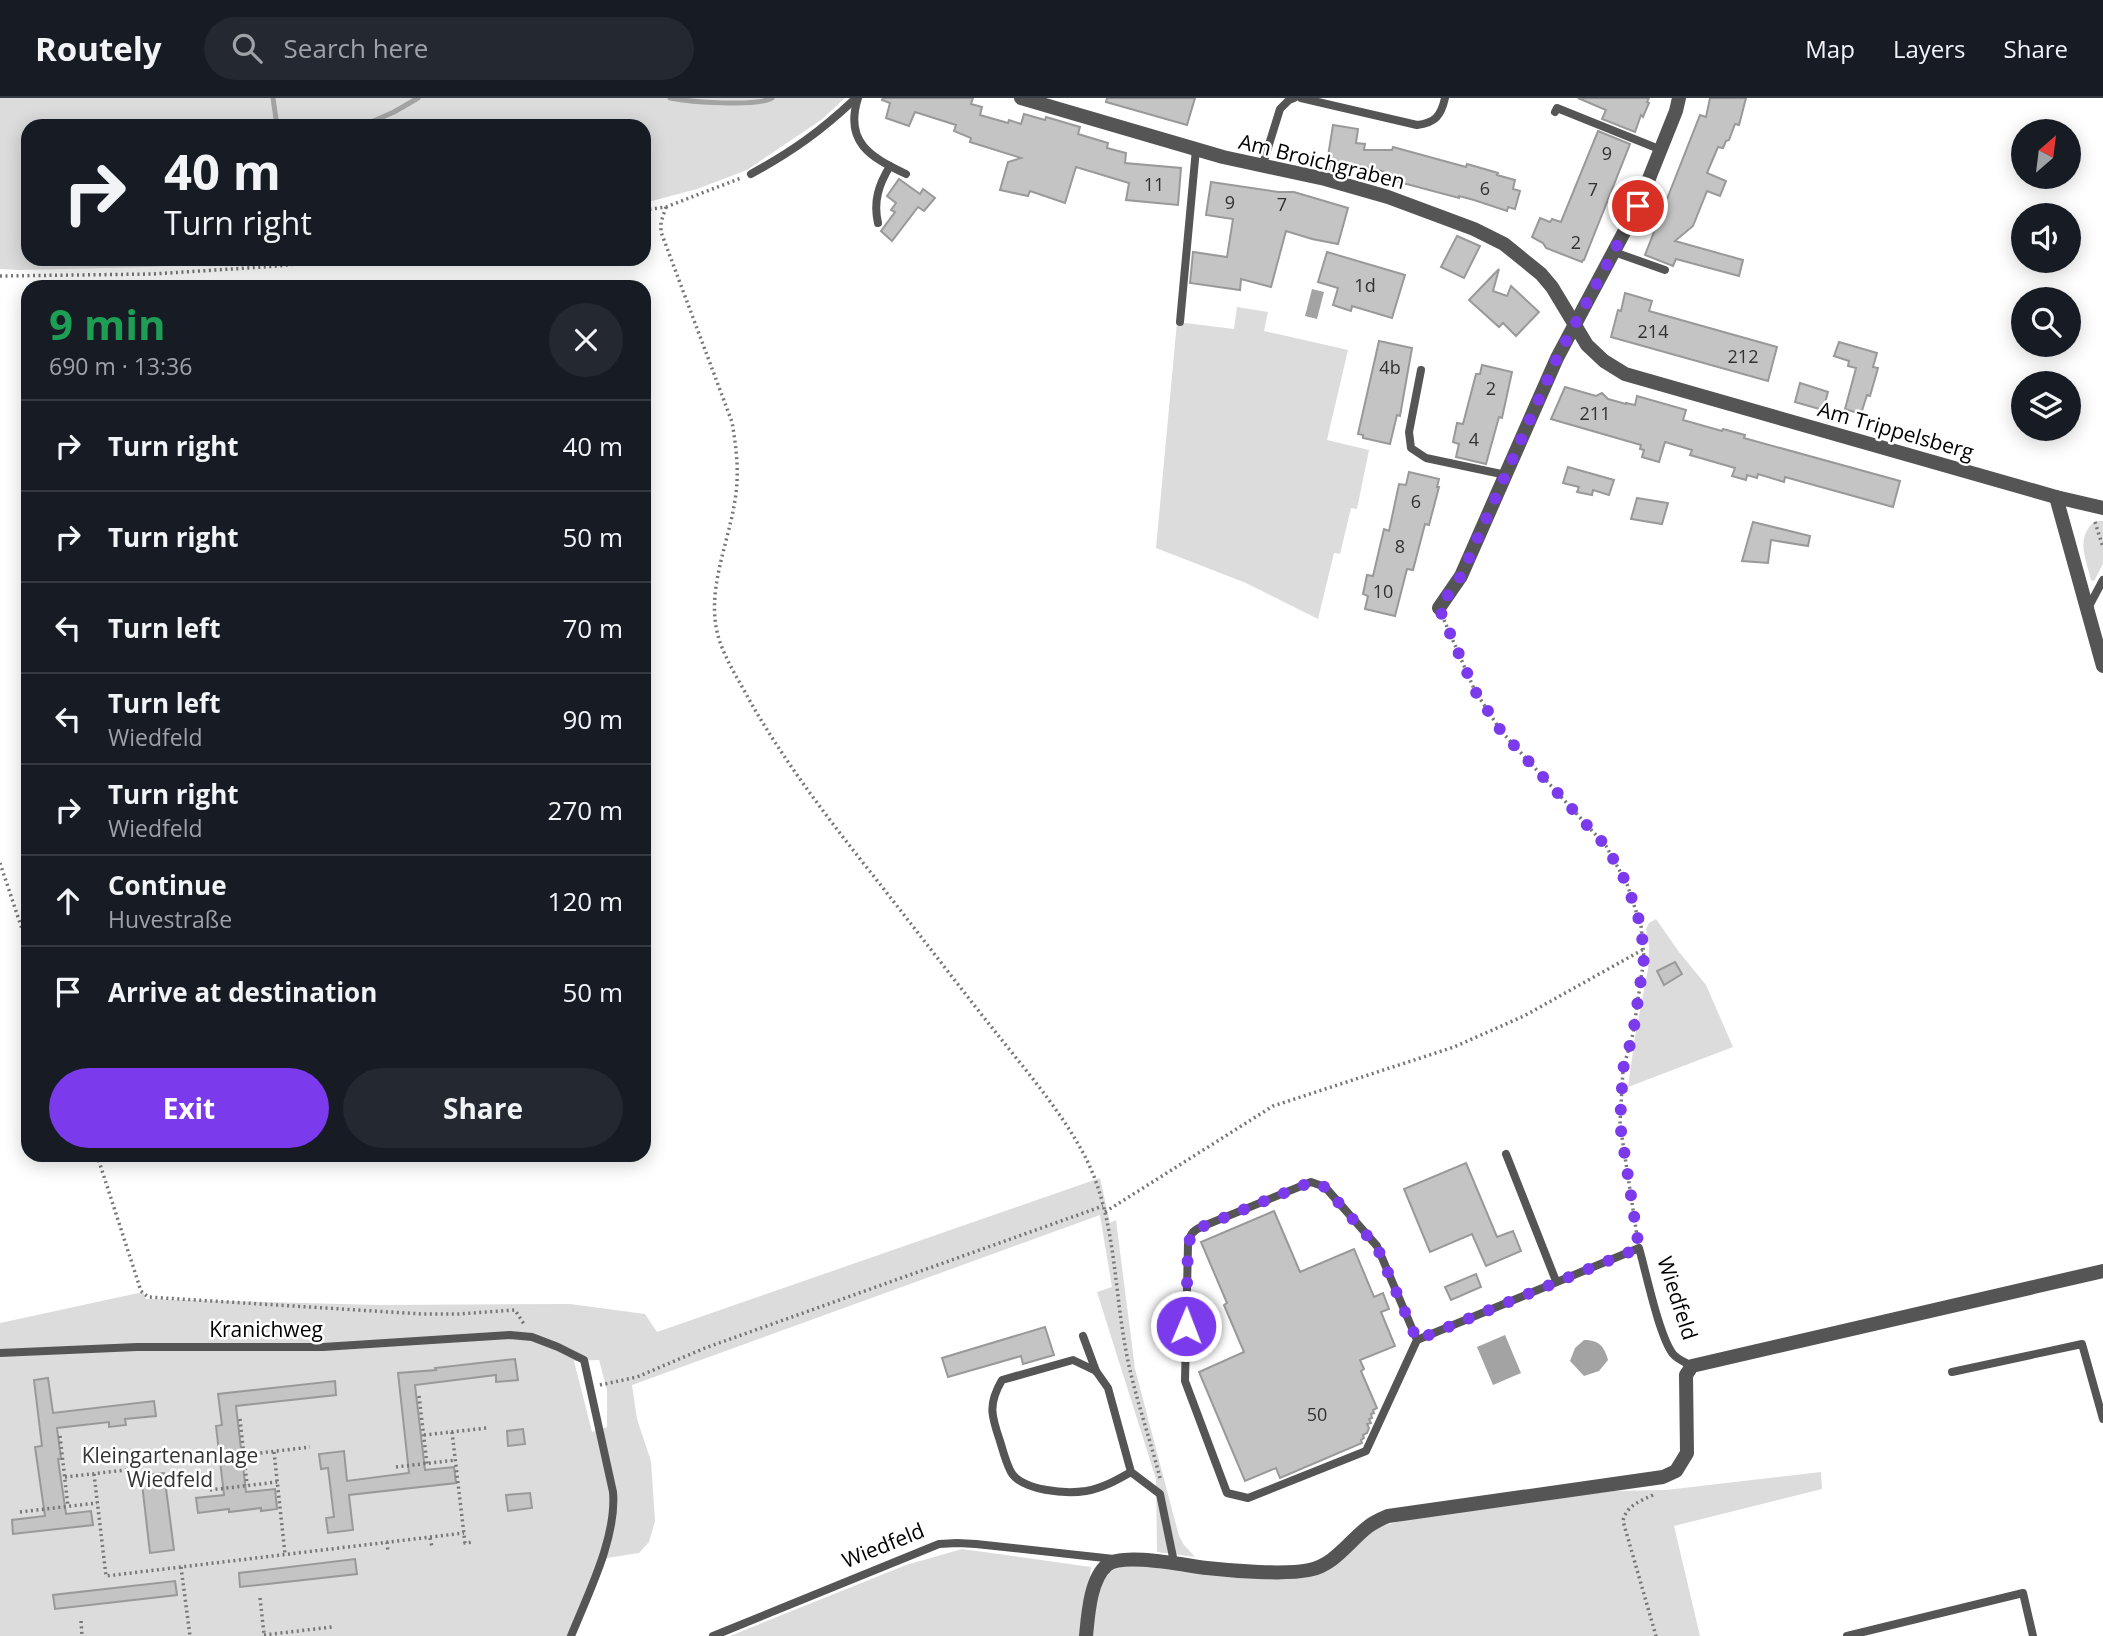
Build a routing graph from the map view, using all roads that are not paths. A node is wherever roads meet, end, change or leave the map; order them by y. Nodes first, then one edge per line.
1 (857, 98) edge
2 (1021, 98) edge
3 (1294, 98) edge
4 (1301, 98) edge
5 (1445, 98) edge
6 (1679, 98) edge
7 (1555, 112) dead end
8 (1196, 149) junction
9 (1659, 149) junction
10 (890, 166) junction
11 (1262, 167) junction
12 (751, 174) road end
13 (906, 174) dead end
14 (878, 223) dead end
15 (1614, 252) junction
16 (1665, 270) dead end
17 (1180, 322) dead end
18 (1576, 325) junction
19 (1421, 370) dead end
20 (1506, 475) junction
21 (2056, 497) junction
22 (2096, 506) edge
23 (2103, 580) edge
24 (1439, 608) road end
25 (2088, 608) junction
26 (2103, 666) edge
27 (1506, 1154) dead end
28 (2103, 1271) edge
29 (1556, 1281) junction
30 (1083, 1336) dead end
31 (1417, 1340) junction
32 (0, 1353) edge
33 (1692, 1366) junction
34 (1096, 1371) junction
35 (1952, 1372) dead end
36 (2103, 1419) edge
37 (1131, 1472) junction
38 (1120, 1560) junction
39 (1174, 1562) junction
40 (571, 1636) edge
41 (713, 1636) edge
42 (1086, 1636) edge
43 (1847, 1636) edge
44 (2034, 1636) edge

1 - 10 lane
1 - 12 lane
2 - 8 street, Am Broichgraben
3 - 11 lane
4 - 5 lane
6 - 9 street
7 - 9 lane
8 - 11 street, Am Broichgraben
8 - 17 lane
9 - 15 street
10 - 13 lane
10 - 14 lane
11 - 18 street, Am Broichgraben
15 - 16 lane
15 - 18 street
18 - 20 street
18 - 21 street, Am Trippelsberg
19 - 20 lane
20 - 24 street
21 - 22 street, Am Trippelsberg
21 - 25 street
23 - 25 lane
25 - 26 street
27 - 29 lane
28 - 33 street, Wiedfeld
29 - 31 lane
29 - 33 lane, Wiedfeld
30 - 34 lane
31 - 31 lane
32 - 40 lane, Kranichweg
33 - 39 street, Wiedfeld
34 - 37 lane
34 - 37 lane
35 - 36 lane
37 - 39 lane
38 - 39 street, Wiedfeld
38 - 41 lane, Wiedfeld
38 - 42 street
43 - 44 lane

